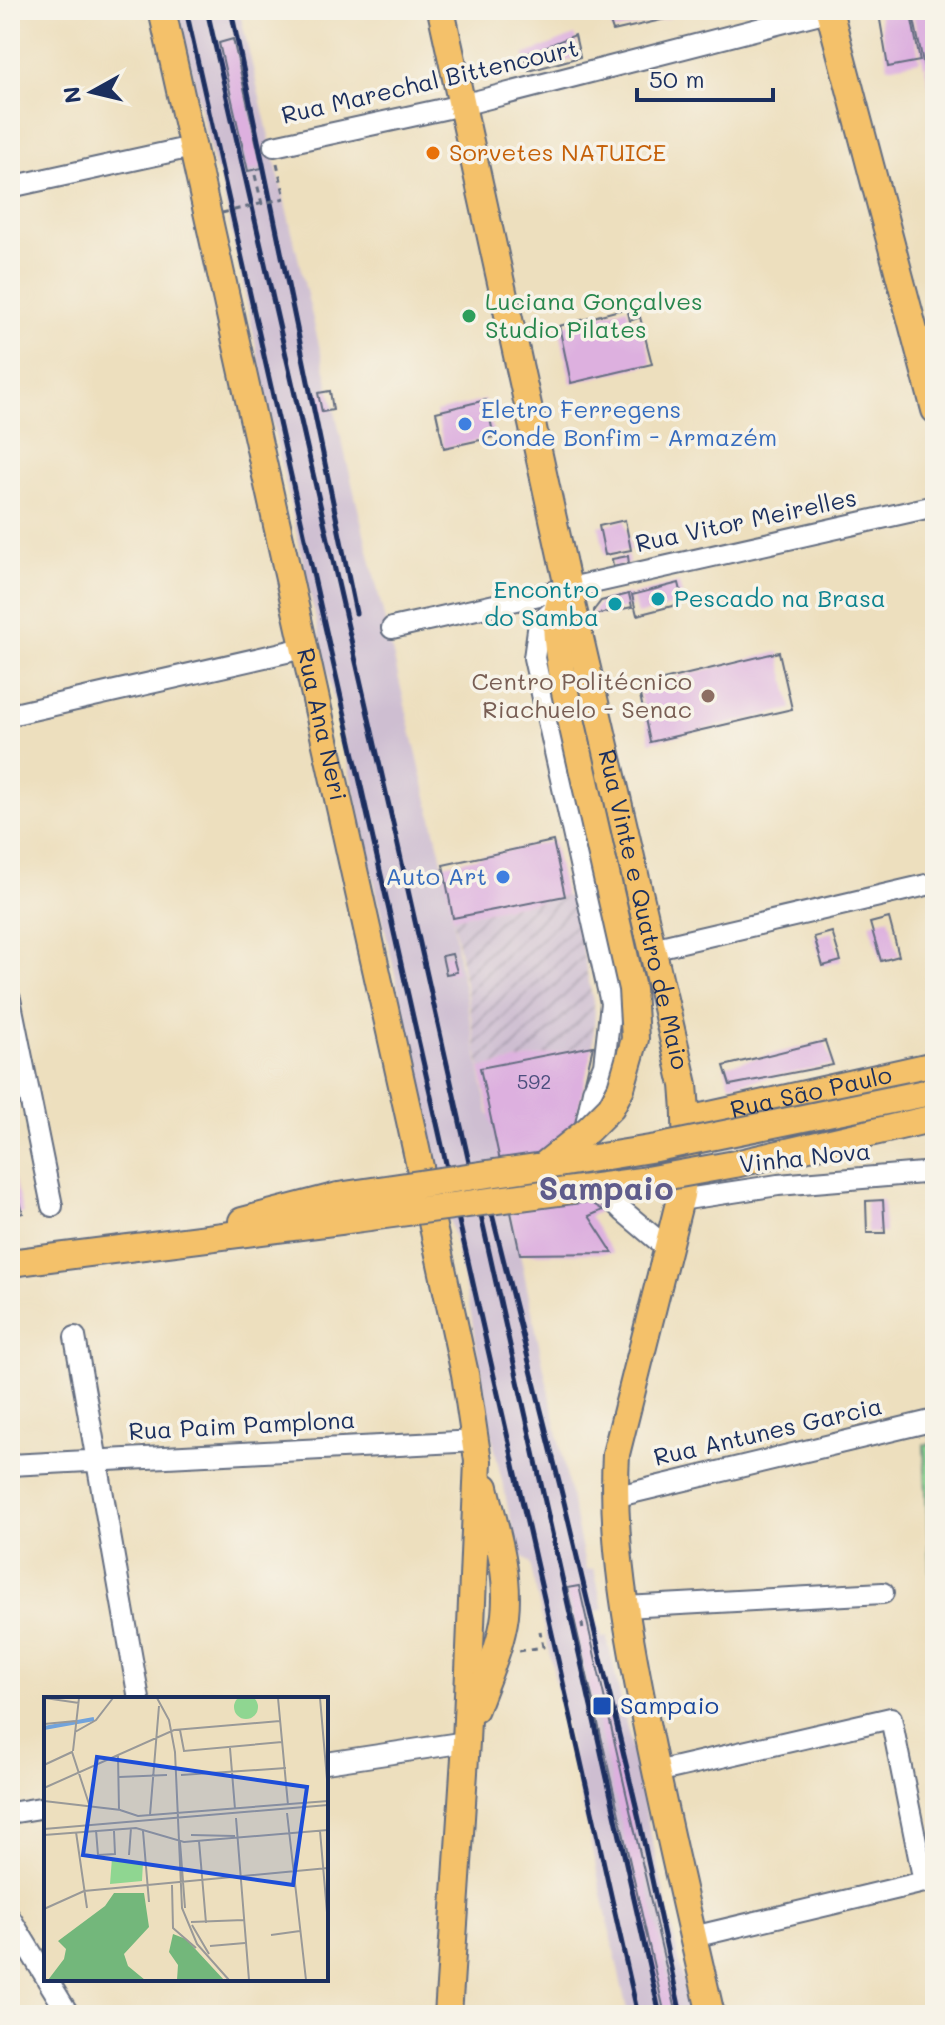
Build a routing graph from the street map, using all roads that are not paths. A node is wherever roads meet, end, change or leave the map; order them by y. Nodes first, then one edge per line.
1 (162, 10) edge
2 (441, 10) edge
3 (830, 10) edge
4 (462, 105) junction
5 (192, 147) junction
6 (275, 152) road end
7 (10, 187) edge
8 (935, 410) edge
9 (935, 506) edge
10 (562, 597) junction
11 (392, 628) dead end
12 (304, 648) junction
13 (10, 715) edge
14 (935, 883) edge
15 (652, 949) junction
16 (10, 999) edge
17 (935, 1065) edge
18 (935, 1091) edge
19 (935, 1118) edge
20 (688, 1120) junction
21 (543, 1166) junction
22 (935, 1172) edge
23 (680, 1200) junction
24 (52, 1206) dead end
25 (339, 1209) junction
26 (668, 1249) junction
27 (10, 1263) edge
28 (75, 1337) dead end
29 (935, 1420) edge
30 (477, 1451) junction
31 (97, 1459) junction
32 (10, 1465) edge
33 (614, 1497) junction
34 (883, 1593) dead end
35 (625, 1607) junction
36 (139, 1697) edge
37 (466, 1736) junction
38 (328, 1763) edge
39 (656, 1772) junction
40 (44, 1807) edge
41 (10, 1813) edge
42 (10, 1918) edge
43 (693, 1937) junction
44 (44, 1975) edge
45 (48, 1981) edge
46 (69, 2015) edge
47 (448, 2015) edge
48 (711, 2015) edge

1 - 5 main road, Rua Ana Neri
2 - 4 main road, Rua Vinte e Quatro de Maio
3 - 4 street, Rua Marechal Bittencourt
3 - 8 main road
4 - 6 street, Rua Marechal Bittencourt
4 - 10 main road, Rua Vinte e Quatro de Maio
5 - 7 street
5 - 12 main road, Rua Ana Neri
9 - 10 street, Rua Vitor Meirelles
10 - 11 street, Rua Vitor Meirelles
10 - 15 main road, Rua Vinte e Quatro de Maio
10 - 21 main road, bridge
10 - 26 street, Rua Vinte e Quatro de Maio
12 - 13 street
12 - 30 main road, Rua Ana Neri
14 - 15 street
15 - 20 main road, Rua Vinte e Quatro de Maio
16 - 24 street
17 - 20 main road, Rua São Paulo
18 - 21 main road, bridge
19 - 25 main road, bridge
20 - 23 main road, Rua Vinte e Quatro de Maio
21 - 25 main road, bridge
22 - 23 street, Vinha Nova
23 - 26 main road, Rua Vinte e Quatro de Maio
25 - 27 main road
26 - 33 main road, Rua Vinte e Quatro de Maio
28 - 31 street
29 - 33 street, Rua Antunes Garcia
30 - 31 street, Rua Paim Pamplona
30 - 37 main road, Rua Ana Neri
31 - 32 street, Rua Paim Pamplona
31 - 36 street
33 - 35 main road, Rua Vinte e Quatro de Maio
34 - 35 street
35 - 39 main road, Rua Vinte e Quatro de Maio
37 - 38 street
37 - 47 main road, Rua Ana Neri
39 - 43 main road, Rua Vinte e Quatro de Maio
39 - 43 street
40 - 41 street
42 - 44 street
43 - 48 main road, Rua Vinte e Quatro de Maio
45 - 46 street

